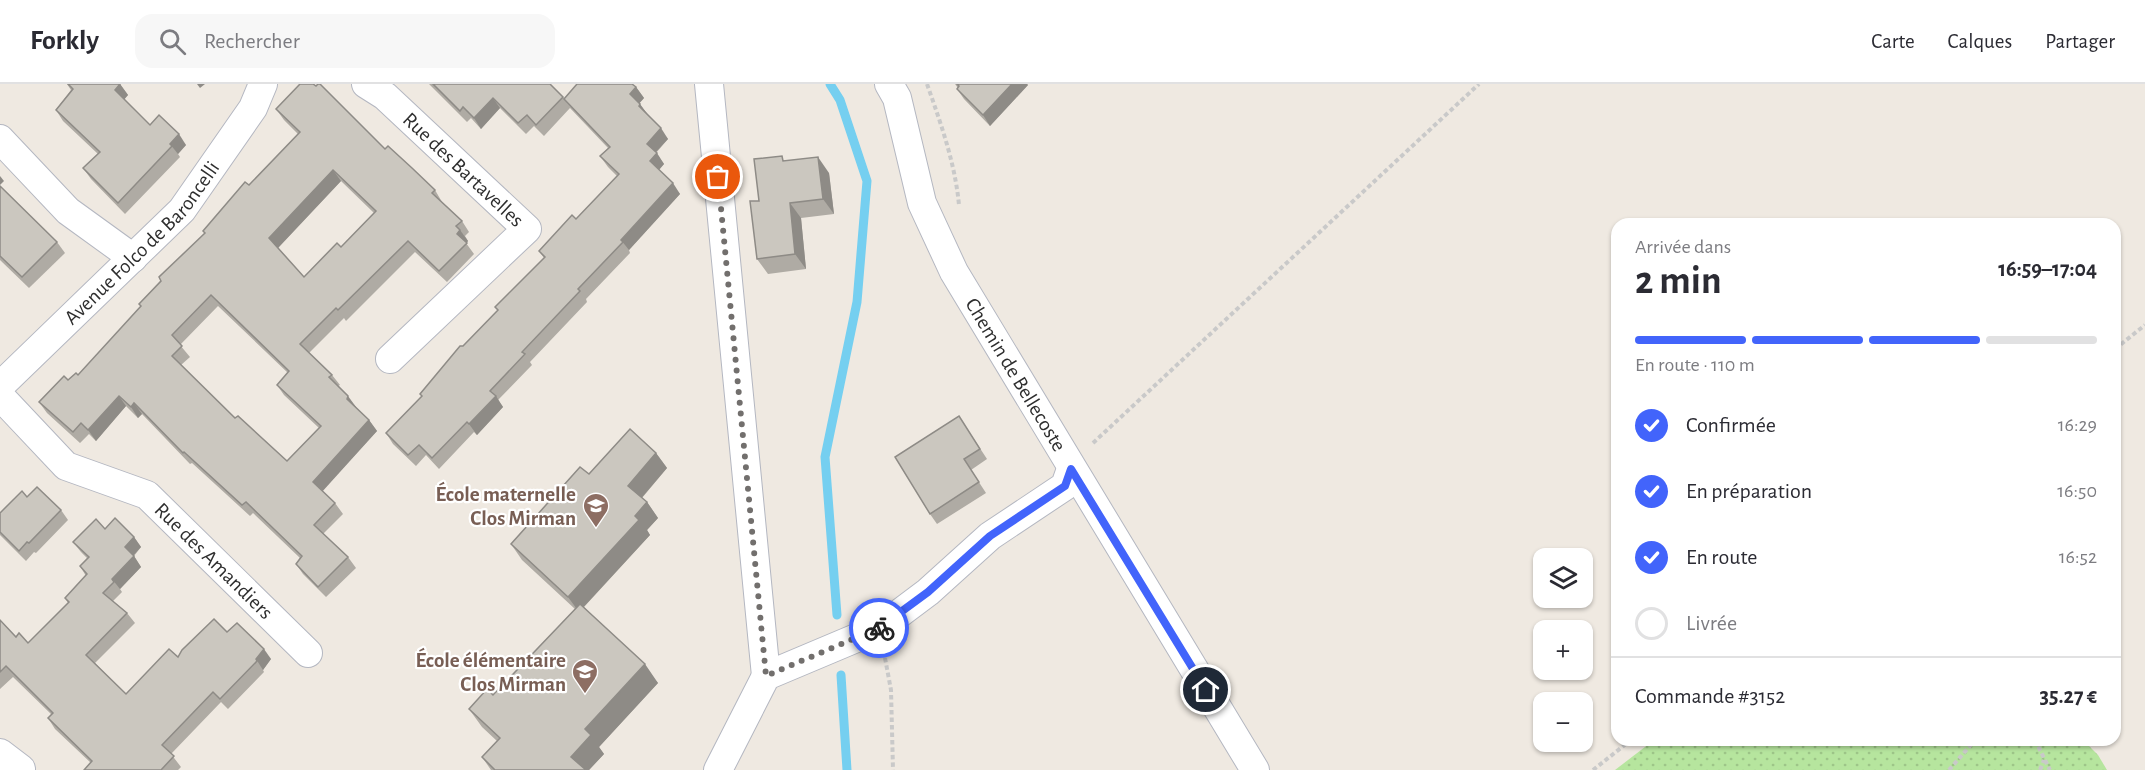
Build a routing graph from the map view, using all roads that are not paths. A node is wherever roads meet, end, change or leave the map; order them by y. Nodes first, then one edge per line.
1 (263, 84) edge
2 (366, 84) edge
3 (709, 84) edge
4 (890, 84) edge
5 (0, 139) edge
6 (133, 258) junction
7 (390, 359) dead end
8 (0, 386) edge
9 (0, 396) edge
10 (1071, 469) junction
11 (308, 653) dead end
12 (766, 676) junction
13 (0, 753) edge
14 (20, 770) edge
15 (718, 770) edge
16 (1255, 770) edge

1 - 6 street, Avenue Folco de Baroncelli
2 - 7 street, Rue des Bartavelles
3 - 12 street
4 - 10 street, Chemin de Bellecoste
5 - 6 street
6 - 8 street, Avenue Folco de Baroncelli
9 - 11 street, Rue des Amandiers
10 - 12 street
10 - 16 street, Chemin de Bellecoste
12 - 15 street
13 - 14 street

